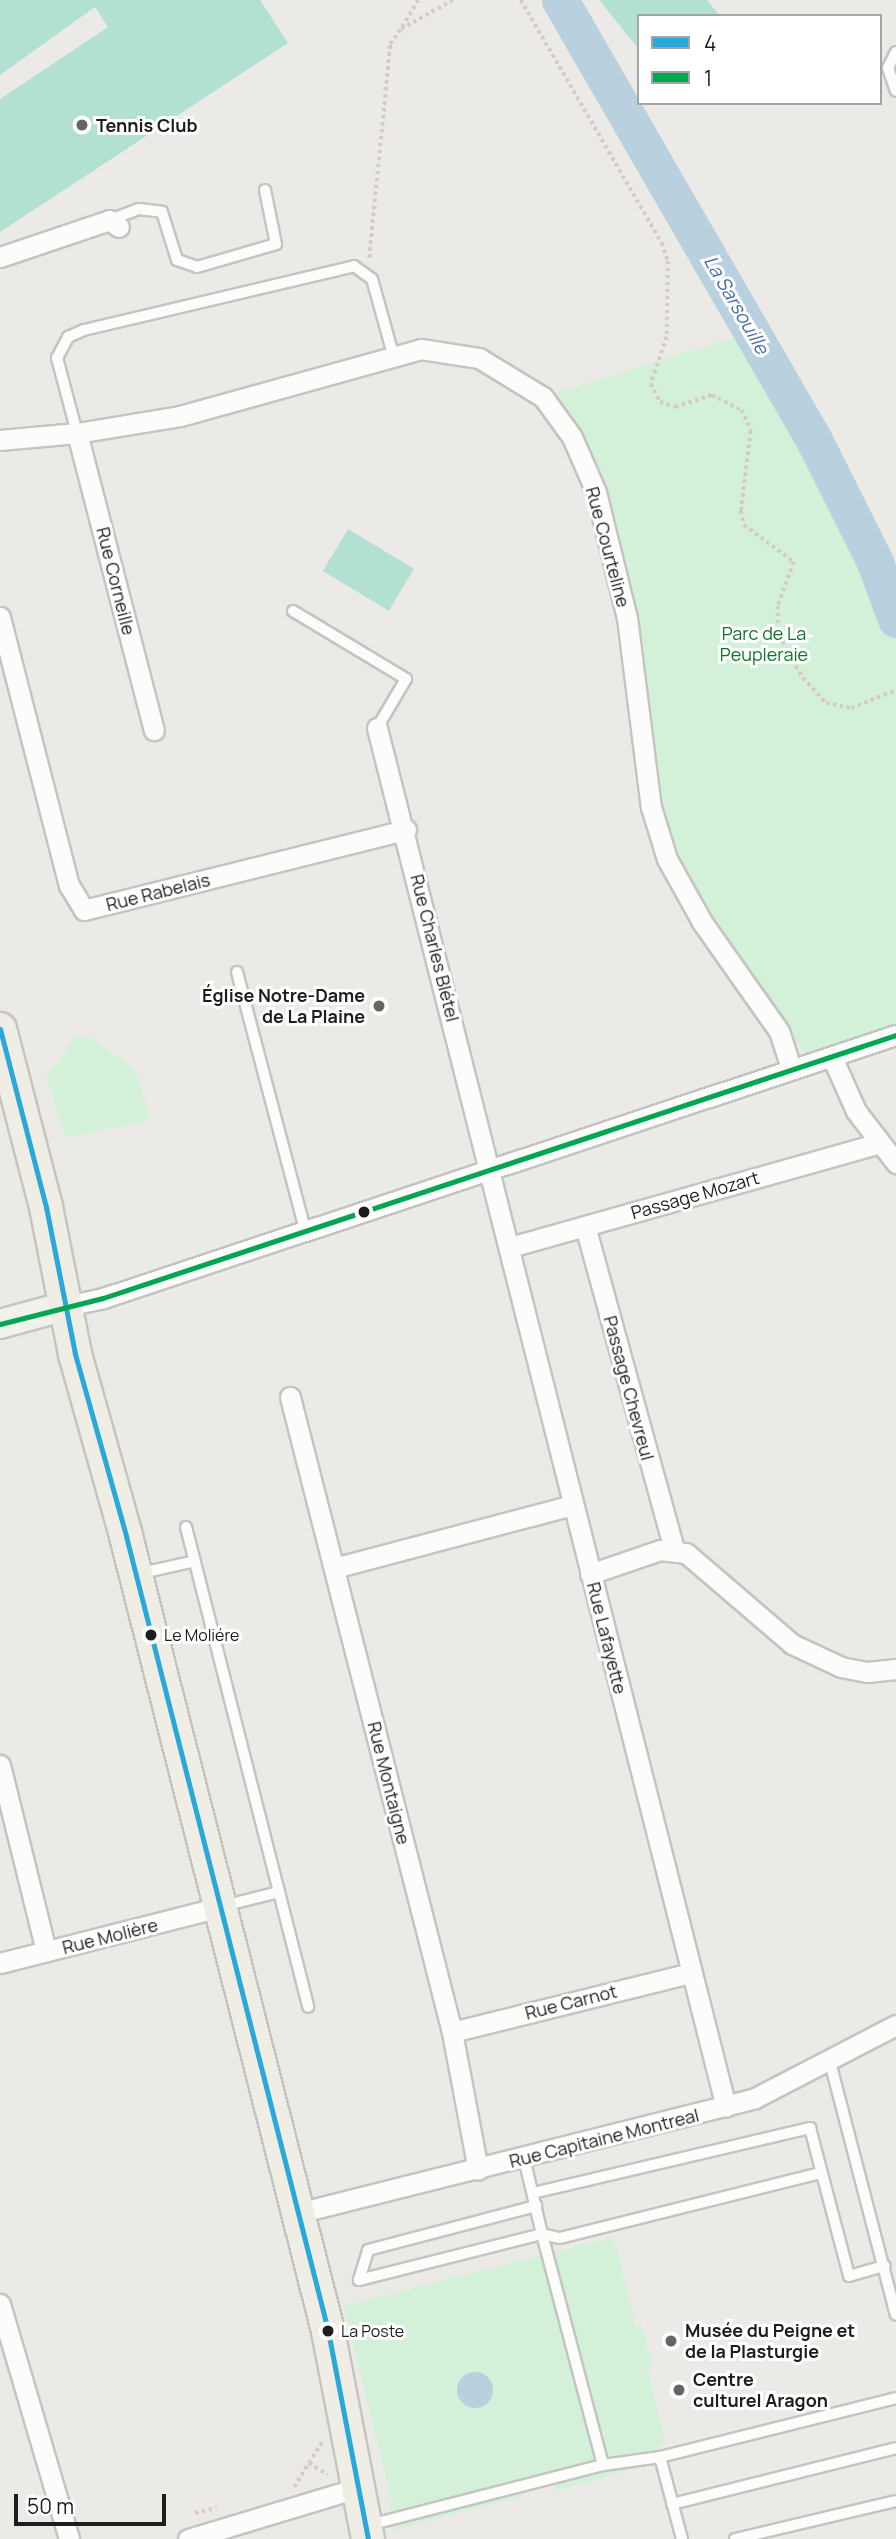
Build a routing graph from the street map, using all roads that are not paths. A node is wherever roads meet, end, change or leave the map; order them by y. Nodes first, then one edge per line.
1 (896, 52) edge
2 (896, 92) edge
3 (265, 190) dead end
4 (114, 224) joint
5 (0, 257) edge
6 (393, 354) junction
7 (77, 433) junction
8 (0, 440) edge
9 (293, 611) dead end
10 (0, 617) edge
11 (377, 728) joint
12 (154, 730) dead end
13 (406, 830) junction
14 (237, 972) dead end
15 (0, 1029) edge
16 (896, 1035) edge
17 (832, 1056) junction
18 (791, 1069) junction
19 (880, 1143) junction
20 (896, 1163) edge
21 (489, 1170) junction
22 (584, 1226) junction
23 (305, 1229) junction
24 (510, 1247) junction
25 (66, 1306) junction
26 (0, 1324) edge
27 (290, 1397) dead end
28 (573, 1506) junction
29 (186, 1527) dead end
30 (674, 1549) junction
31 (195, 1561) junction
32 (334, 1568) junction
33 (136, 1574) junction
34 (590, 1574) junction
35 (896, 1669) edge
36 (0, 1765) edge
37 (279, 1892) junction
38 (219, 1907) junction
39 (46, 1951) junction
40 (0, 1963) edge
41 (690, 1973) junction
42 (308, 2007) dead end
43 (896, 2025) edge
44 (452, 2032) junction
45 (830, 2062) junction
46 (726, 2107) junction
47 (524, 2158) junction
48 (478, 2170) junction
49 (821, 2173) junction
50 (533, 2193) junction
51 (536, 2206) junction
52 (298, 2213) junction
53 (542, 2234) junction
54 (885, 2266) junction
55 (0, 2304) edge
56 (896, 2315) edge
57 (896, 2398) edge
58 (896, 2448) edge
59 (660, 2457) junction
60 (603, 2465) junction
61 (360, 2487) junction
62 (896, 2501) edge
63 (672, 2504) junction
64 (367, 2532) edge
65 (69, 2539) edge
66 (188, 2539) edge
67 (682, 2539) edge
68 (735, 2539) edge

1 - 2 lane
3 - 4 lane
4 - 5 street
6 - 7 street, Rue Courteline
6 - 7 lane
6 - 18 street, Rue Courteline
7 - 8 street, Rue Courteline
7 - 12 street, Rue Corneille
9 - 11 lane
10 - 13 street, Rue Rabelais
11 - 13 street, Rue Charles Blétel
13 - 21 street, Rue Charles Blétel
14 - 23 lane
15 - 25 main road
16 - 17 street
17 - 18 street
17 - 19 street
18 - 21 street
19 - 20 street
19 - 22 street, Passage Mozart
21 - 23 street
21 - 24 street, Rue Lafayette
22 - 24 street, Passage Mozart
22 - 30 street, Passage Chevreul
23 - 25 street
24 - 28 street, Rue Lafayette
25 - 26 main road
25 - 33 main road
27 - 32 street, Rue Montaigne
28 - 32 street
28 - 34 street, Rue Lafayette
29 - 31 lane
30 - 34 street
30 - 35 street
31 - 33 lane
31 - 37 lane
32 - 44 street, Rue Montaigne
33 - 38 main road
34 - 41 street, Rue Lafayette
36 - 39 street
37 - 38 lane
37 - 42 lane
38 - 39 street, Rue Molière
38 - 52 main road
39 - 40 street, Rue Molière
41 - 44 street, Rue Carnot
41 - 46 street, Rue Lafayette
43 - 45 street, Rue Capitaine Montreal
44 - 48 street, Rue Montaigne
45 - 46 street, Rue Capitaine Montreal
45 - 54 lane
46 - 47 street, Rue Capitaine Montreal
47 - 48 street, Rue Capitaine Montreal
47 - 50 lane
48 - 52 street, Rue Capitaine Montreal
49 - 50 lane
49 - 53 lane
49 - 54 lane
50 - 51 lane
51 - 53 lane
51 - 53 lane
52 - 61 main road
53 - 60 lane
54 - 56 lane
55 - 65 street
57 - 59 lane
58 - 63 lane
59 - 60 lane
59 - 63 lane
60 - 64 lane
61 - 64 main road
61 - 66 street
62 - 68 lane
63 - 67 lane

